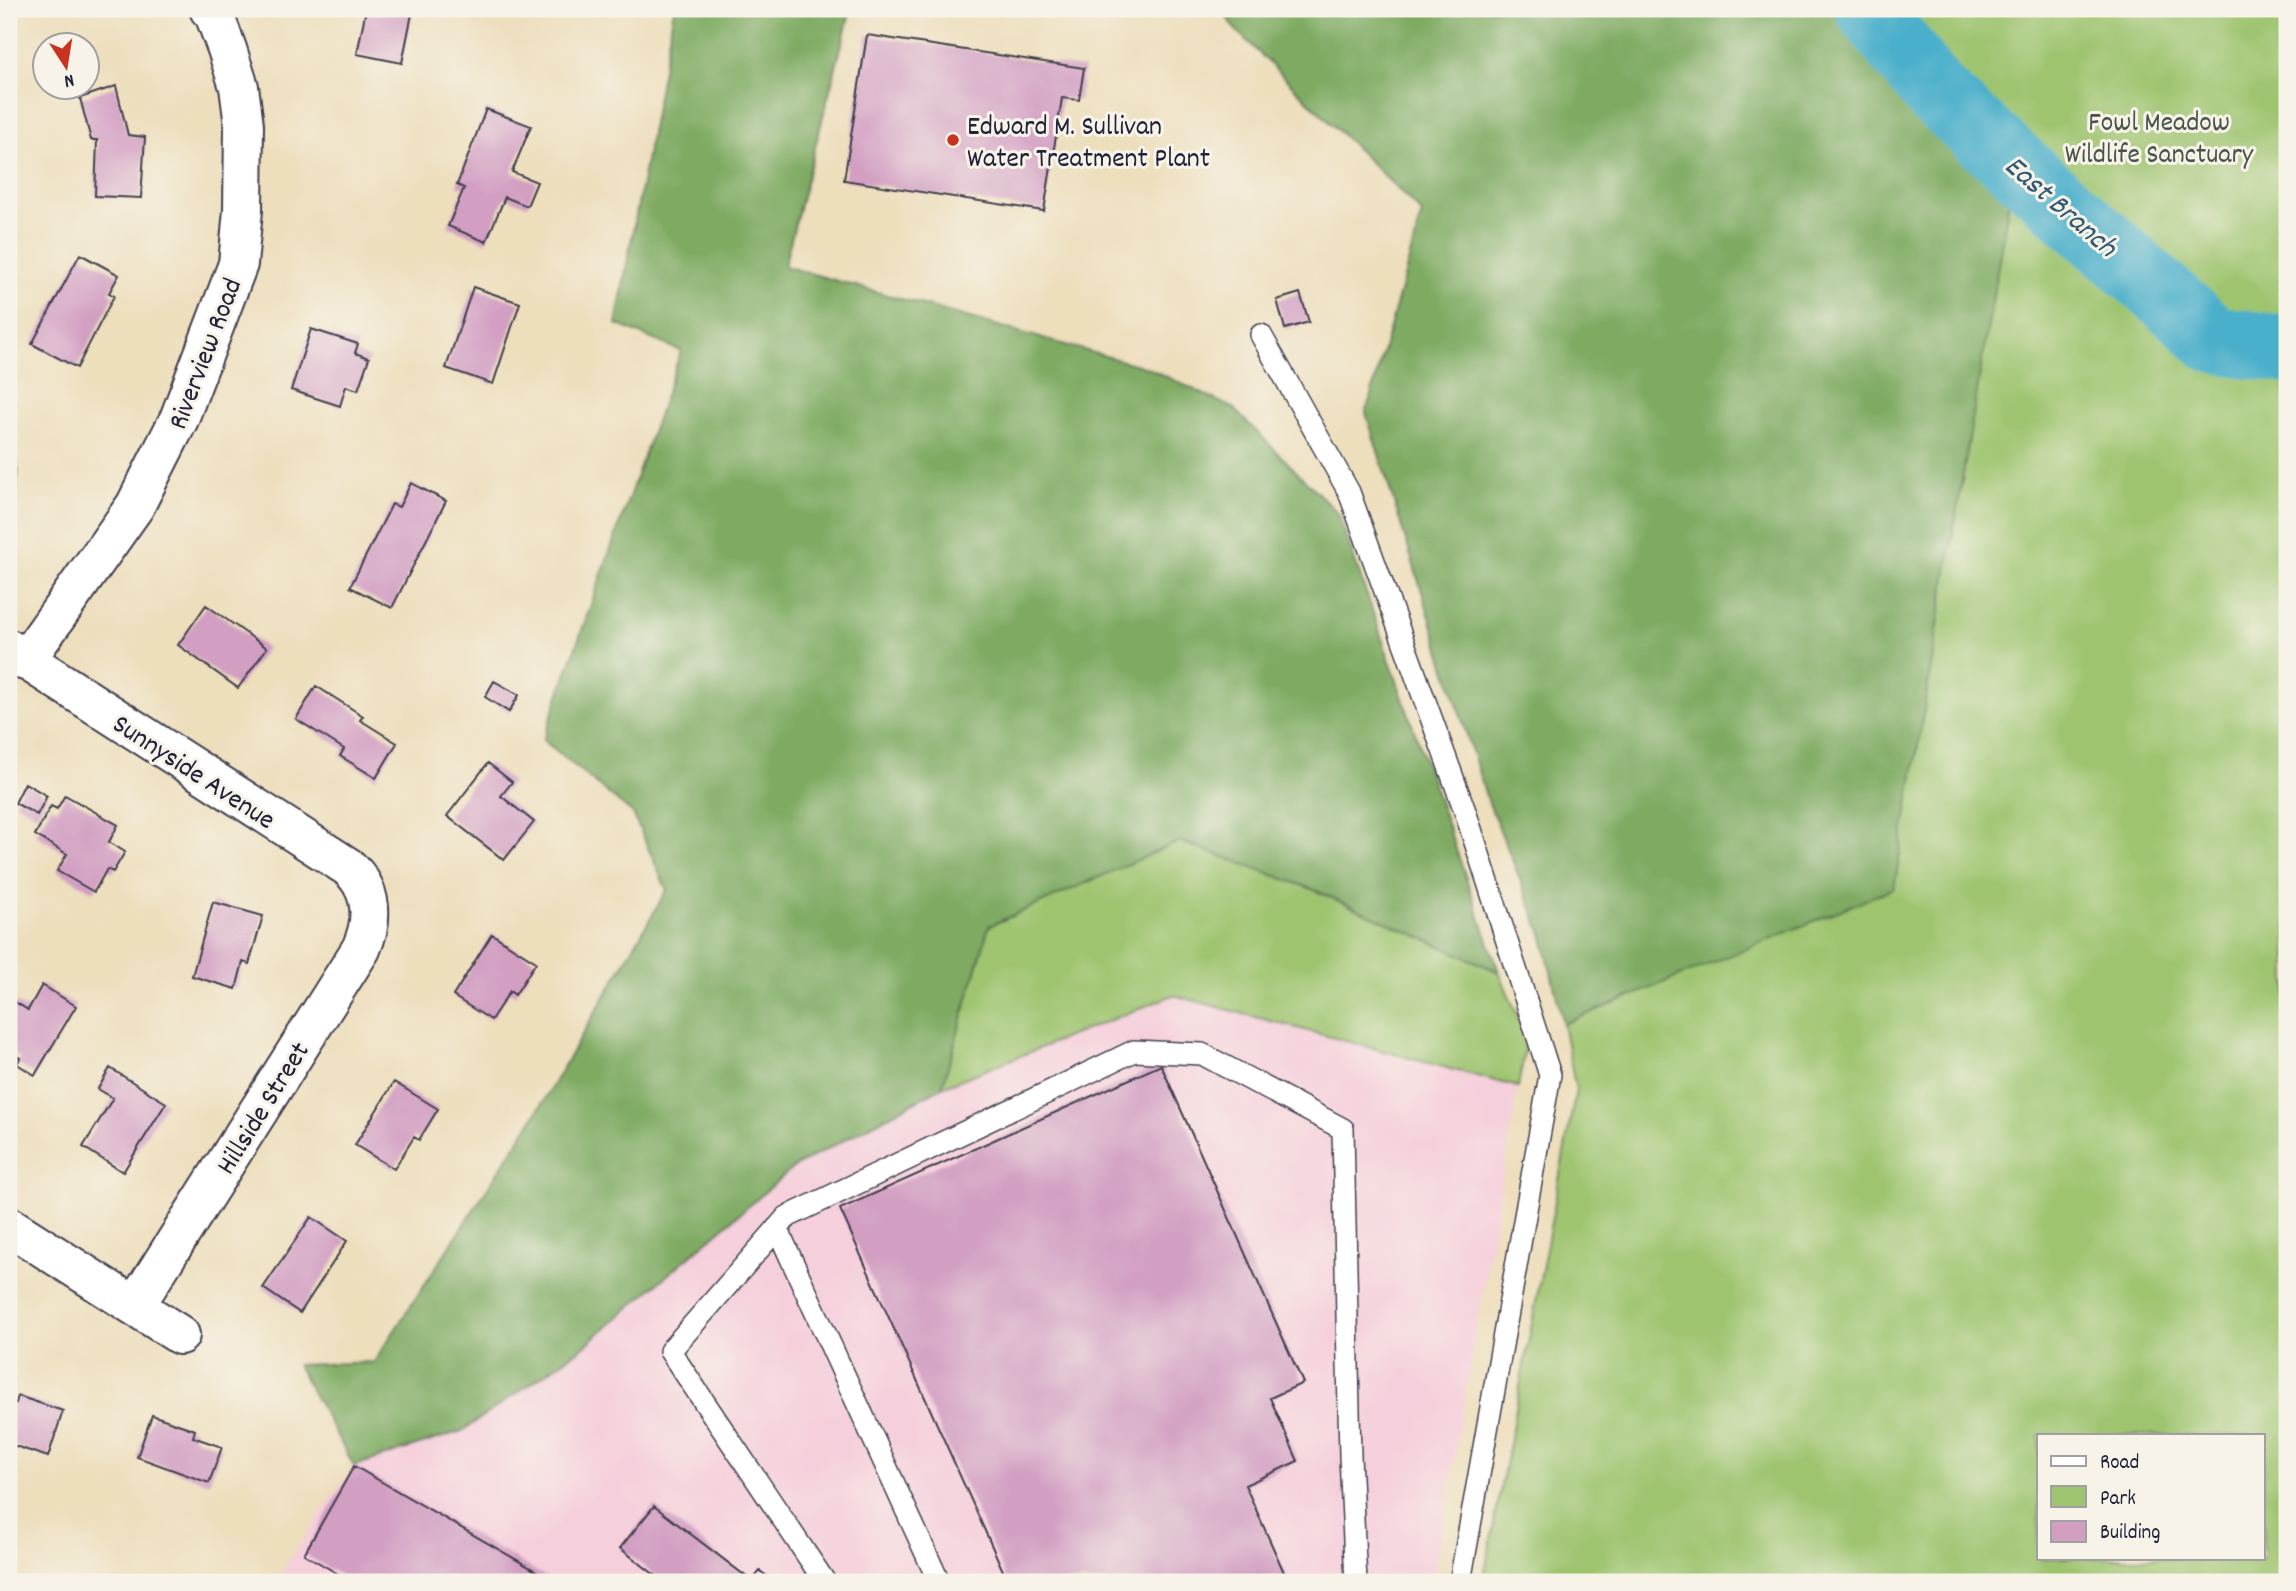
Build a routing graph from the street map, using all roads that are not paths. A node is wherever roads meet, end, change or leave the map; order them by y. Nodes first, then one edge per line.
1 (209, 9) edge
2 (1261, 335) dead end
3 (17, 655) edge
4 (369, 901) joint
5 (9, 1226) edge
6 (777, 1228) junction
7 (135, 1306) junction
8 (180, 1335) dead end
9 (825, 1582) edge
10 (939, 1582) edge
11 (1356, 1582) edge
12 (1460, 1582) edge

1 - 3 street, Riverview Road
2 - 12 lane
3 - 4 street, Sunnyside Avenue
4 - 7 street, Hillside Street
5 - 7 street
6 - 9 lane
6 - 10 lane
6 - 11 lane
7 - 8 street

